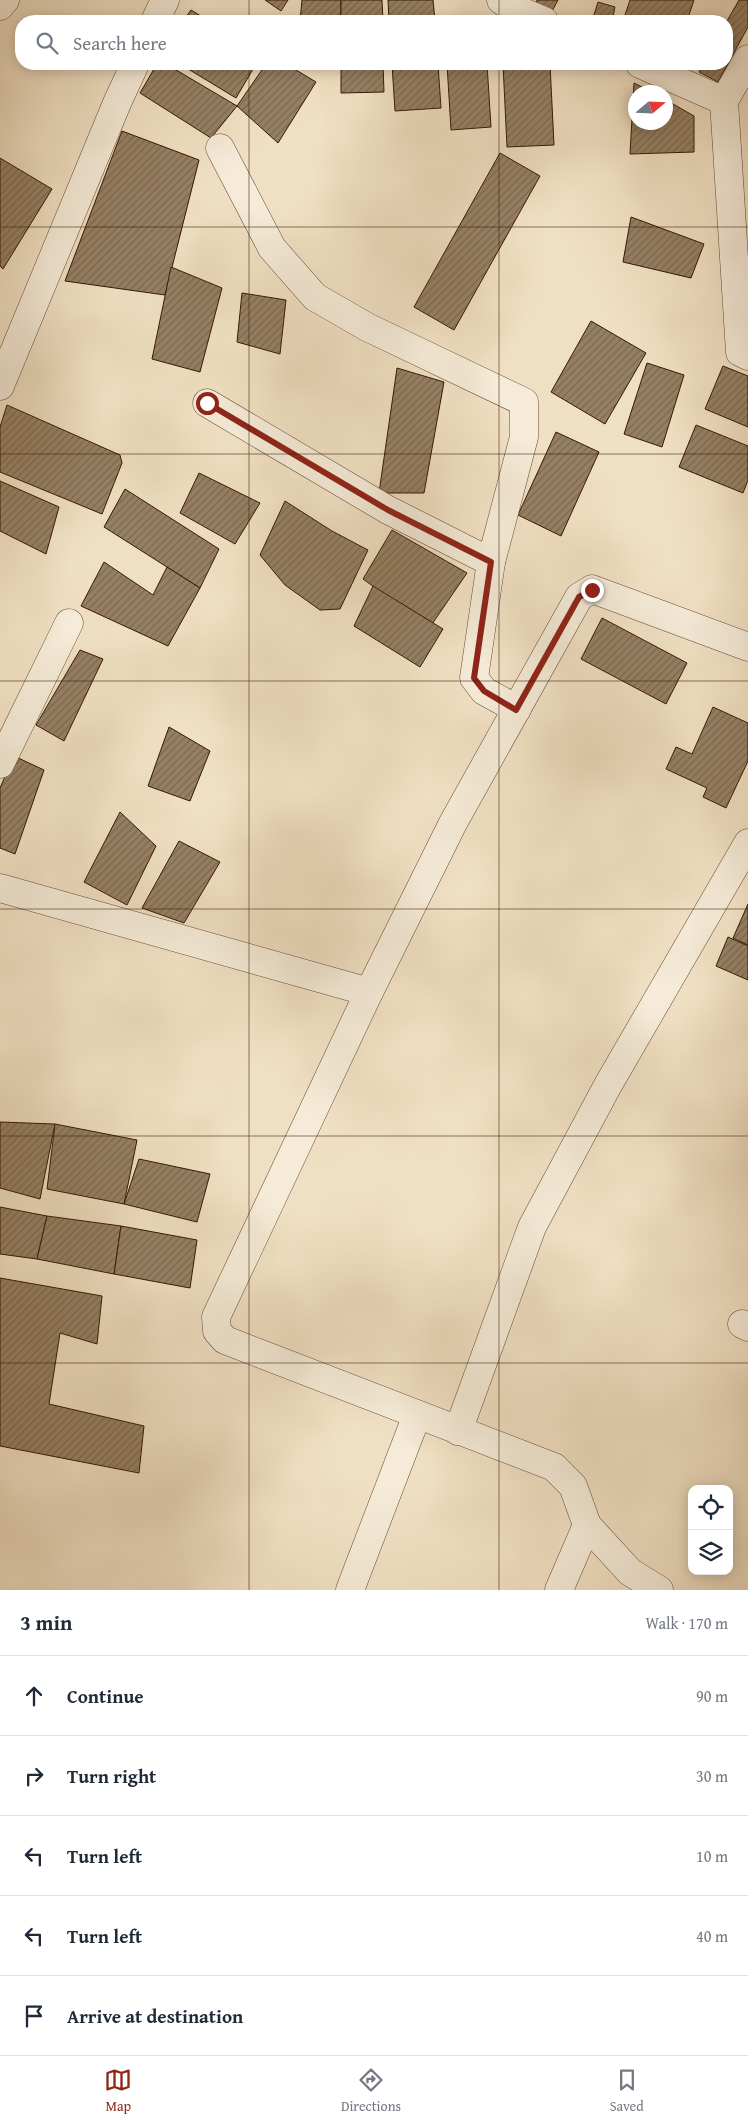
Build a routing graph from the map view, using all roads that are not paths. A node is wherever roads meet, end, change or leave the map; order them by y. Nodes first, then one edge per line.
1 (5, 0) edge
2 (165, 0) edge
3 (501, 0) edge
4 (0, 6) edge
5 (158, 15) edge
6 (530, 15) edge
7 (748, 59) edge
8 (132, 70) edge
9 (654, 70) edge
10 (724, 101) junction
11 (220, 148) dead end
12 (748, 356) edge
13 (2, 374) edge
14 (207, 403) dead end
15 (491, 562) junction
16 (69, 623) dead end
17 (748, 647) edge
18 (516, 710) junction
19 (0, 764) edge
20 (748, 843) edge
21 (0, 888) edge
22 (369, 992) junction
23 (417, 1415) junction
24 (458, 1431) junction
25 (587, 1525) junction
26 (350, 1590) edge
27 (559, 1590) edge
28 (659, 1590) edge

1 - 4 street
2 - 5 street
3 - 6 street
7 - 10 street
8 - 13 street
9 - 10 street
10 - 12 street
11 - 15 street
14 - 15 street
15 - 18 street
16 - 19 street
17 - 18 street
18 - 22 street
20 - 24 street
21 - 22 street
22 - 23 street
23 - 24 street
23 - 26 street
24 - 25 street
25 - 27 street
25 - 28 street

